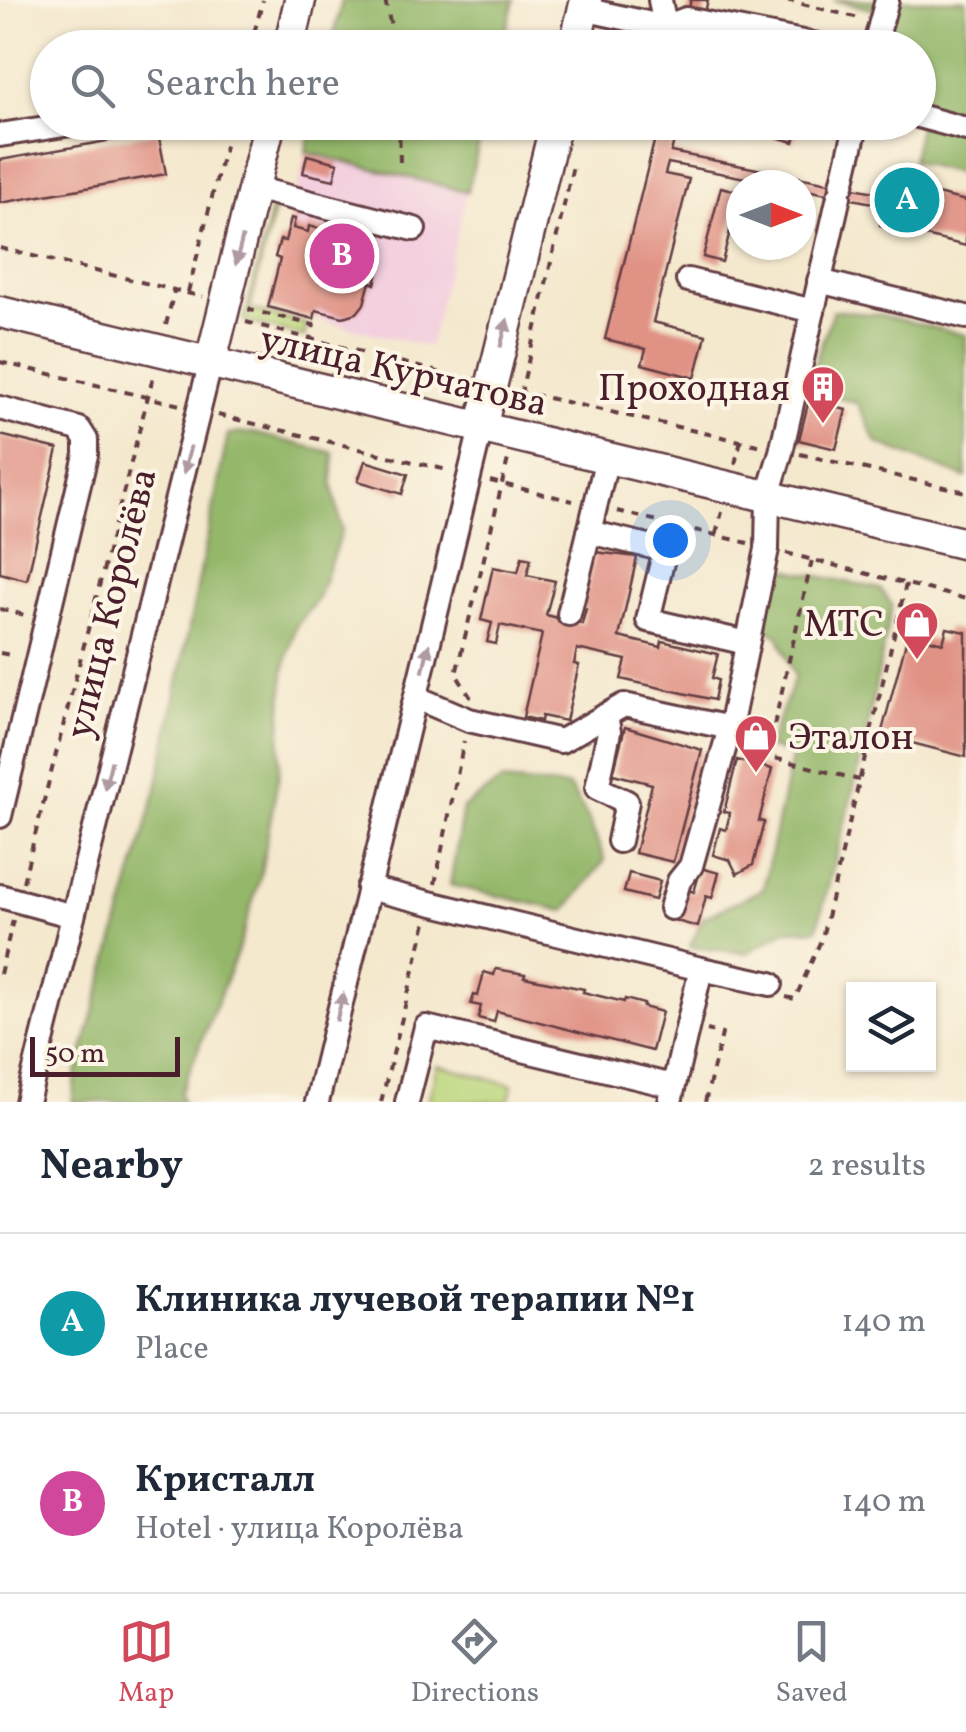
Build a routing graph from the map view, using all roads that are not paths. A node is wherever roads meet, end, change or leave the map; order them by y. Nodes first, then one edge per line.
1 (300, 0) edge
2 (660, 0) edge
3 (886, 0) edge
4 (585, 5) edge
5 (664, 27) junction
6 (293, 30) edge
7 (579, 30) edge
8 (738, 30) edge
9 (878, 30) edge
10 (936, 121) edge
11 (966, 129) edge
12 (30, 131) edge
13 (0, 136) edge
14 (266, 140) edge
15 (552, 140) edge
16 (853, 140) edge
17 (254, 188) junction
18 (414, 229) dead end
19 (688, 280) dead end
20 (819, 281) junction
21 (812, 310) junction
22 (0, 312) edge
23 (966, 317) edge
24 (210, 365) junction
25 (0, 408) edge
26 (481, 428) junction
27 (607, 458) junction
28 (768, 495) junction
29 (589, 532) junction
30 (966, 544) edge
31 (569, 614) dead end
32 (747, 643) junction
33 (417, 698) junction
34 (606, 715) junction
35 (727, 737) junction
36 (4, 780) edge
37 (0, 816) edge
38 (619, 842) dead end
39 (368, 888) junction
40 (9, 899) edge
41 (671, 908) dead end
42 (73, 916) junction
43 (700, 969) junction
44 (773, 989) road end
45 (671, 1094) edge
46 (27, 1102) edge
47 (317, 1102) edge
48 (408, 1102) edge

1 - 6 main road
2 - 5 street
3 - 9 street
4 - 5 street
4 - 7 main road
5 - 8 street
10 - 11 street
12 - 13 street
14 - 17 main road, улица Королёва
26 -> 15 main road
16 - 20 street
17 - 18 street
17 -> 24 main road, улица Королёва
19 - 21 street
20 - 21 street
20 - 23 street
21 - 28 street
22 - 24 main road, улица Курчатова
24 - 26 main road, улица Курчатова
24 -> 42 street, улица Королёва
25 - 36 street
26 - 27 main road, улица Курчатова
33 -> 26 street
27 - 28 main road, улица Курчатова
27 - 29 street
28 - 30 main road, улица Курчатова
28 - 32 street
29 - 31 street
29 - 32 street
32 - 35 street
33 - 34 street
33 - 39 street
34 - 35 street
34 - 38 street
35 - 41 street
36 - 37 street
39 - 43 street
47 -> 39 street
40 - 42 street
42 - 46 street, улица Королёва
43 - 44 street
43 - 45 street
45 - 48 street

